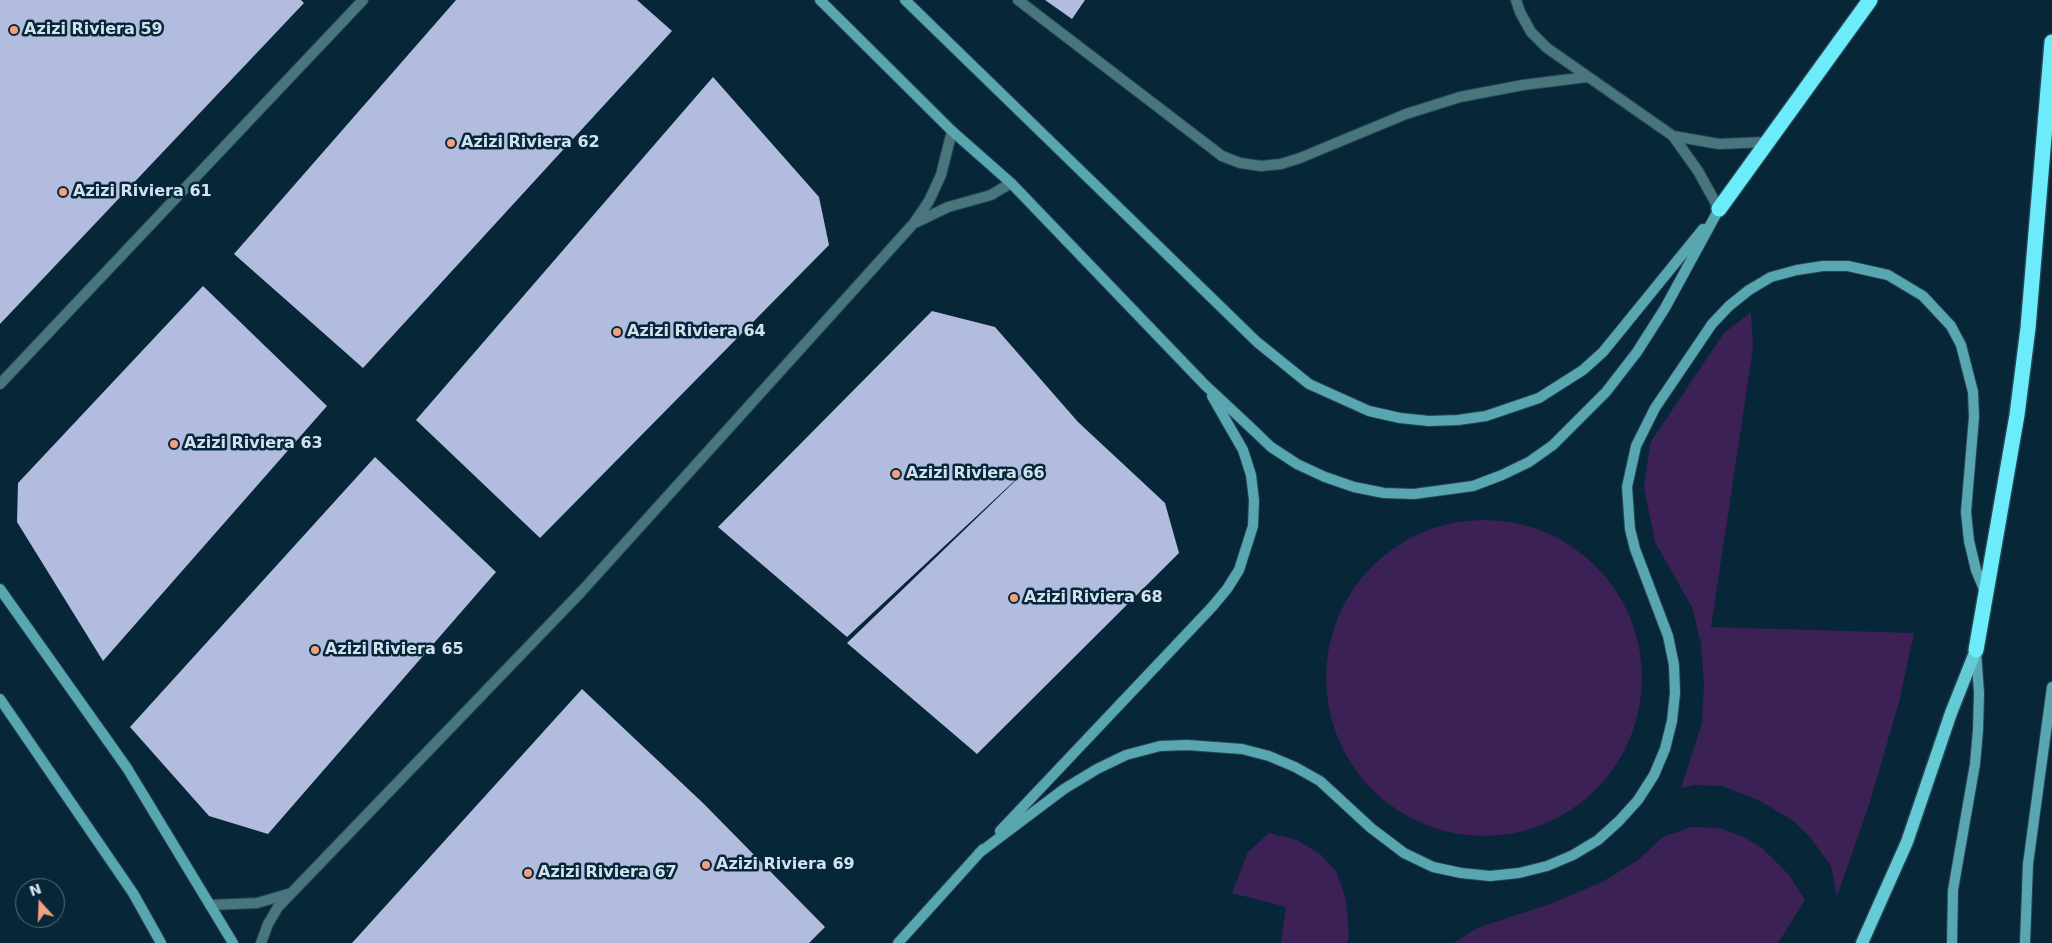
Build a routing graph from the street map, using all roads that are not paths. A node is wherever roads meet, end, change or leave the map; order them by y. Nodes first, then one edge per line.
1 (363, 0) edge
2 (820, 0) edge
3 (905, 0) edge
4 (1018, 0) edge
5 (1516, 0) edge
6 (1870, 0) edge
7 (2052, 42) edge
8 (1587, 78) junction
9 (952, 130) junction
10 (1672, 136) junction
11 (1767, 142) junction
12 (1011, 183) junction
13 (1719, 209) junction
14 (914, 223) junction
15 (0, 384) edge
16 (1205, 385) junction
17 (0, 589) edge
18 (1987, 596) junction
19 (1976, 650) junction
20 (2052, 687) edge
21 (0, 699) edge
22 (979, 853) junction
23 (292, 892) junction
24 (210, 905) junction
25 (161, 943) edge
26 (233, 943) edge
27 (261, 943) edge
28 (898, 943) edge
29 (1862, 943) edge
30 (1952, 943) edge
31 (2025, 943) edge

1 - 15 street
2 - 9 street
3 - 13 street
4 - 8 street
5 - 8 street
6 - 11 highway
7 - 18 highway
8 - 10 street
9 - 12 street
9 - 14 street
10 - 11 street
10 - 13 street
11 - 13 highway
12 - 14 street
12 - 16 street
13 - 16 street
14 - 23 street
16 - 22 street
17 - 24 street
18 - 19 highway
18 - 22 street
19 - 29 main road
19 - 30 street
20 - 31 street
21 - 25 street
22 - 28 street
23 - 24 street
23 - 27 street
24 - 26 street

